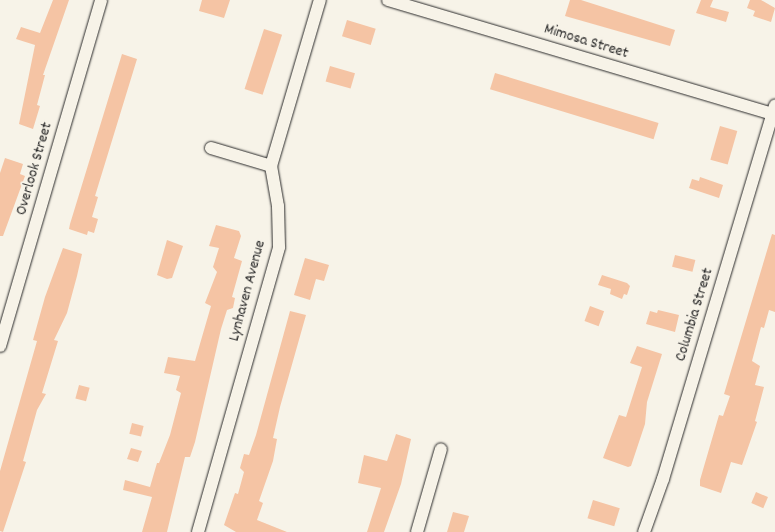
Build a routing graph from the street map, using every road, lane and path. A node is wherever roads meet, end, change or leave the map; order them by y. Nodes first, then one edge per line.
1 (101, 0) edge
2 (320, 0) edge
3 (388, 0) edge
4 (774, 112) edge
5 (211, 148) dead end
6 (271, 166) junction
7 (0, 346) edge
8 (441, 449) dead end
9 (198, 532) edge
10 (417, 532) edge
11 (644, 532) edge

1 - 7 street, Overlook Street
2 - 6 street, Lynhaven Avenue
3 - 4 street, Mimosa Street
4 - 11 street, Columbia Street
5 - 6 street
6 - 9 street, Lynhaven Avenue
8 - 10 street

